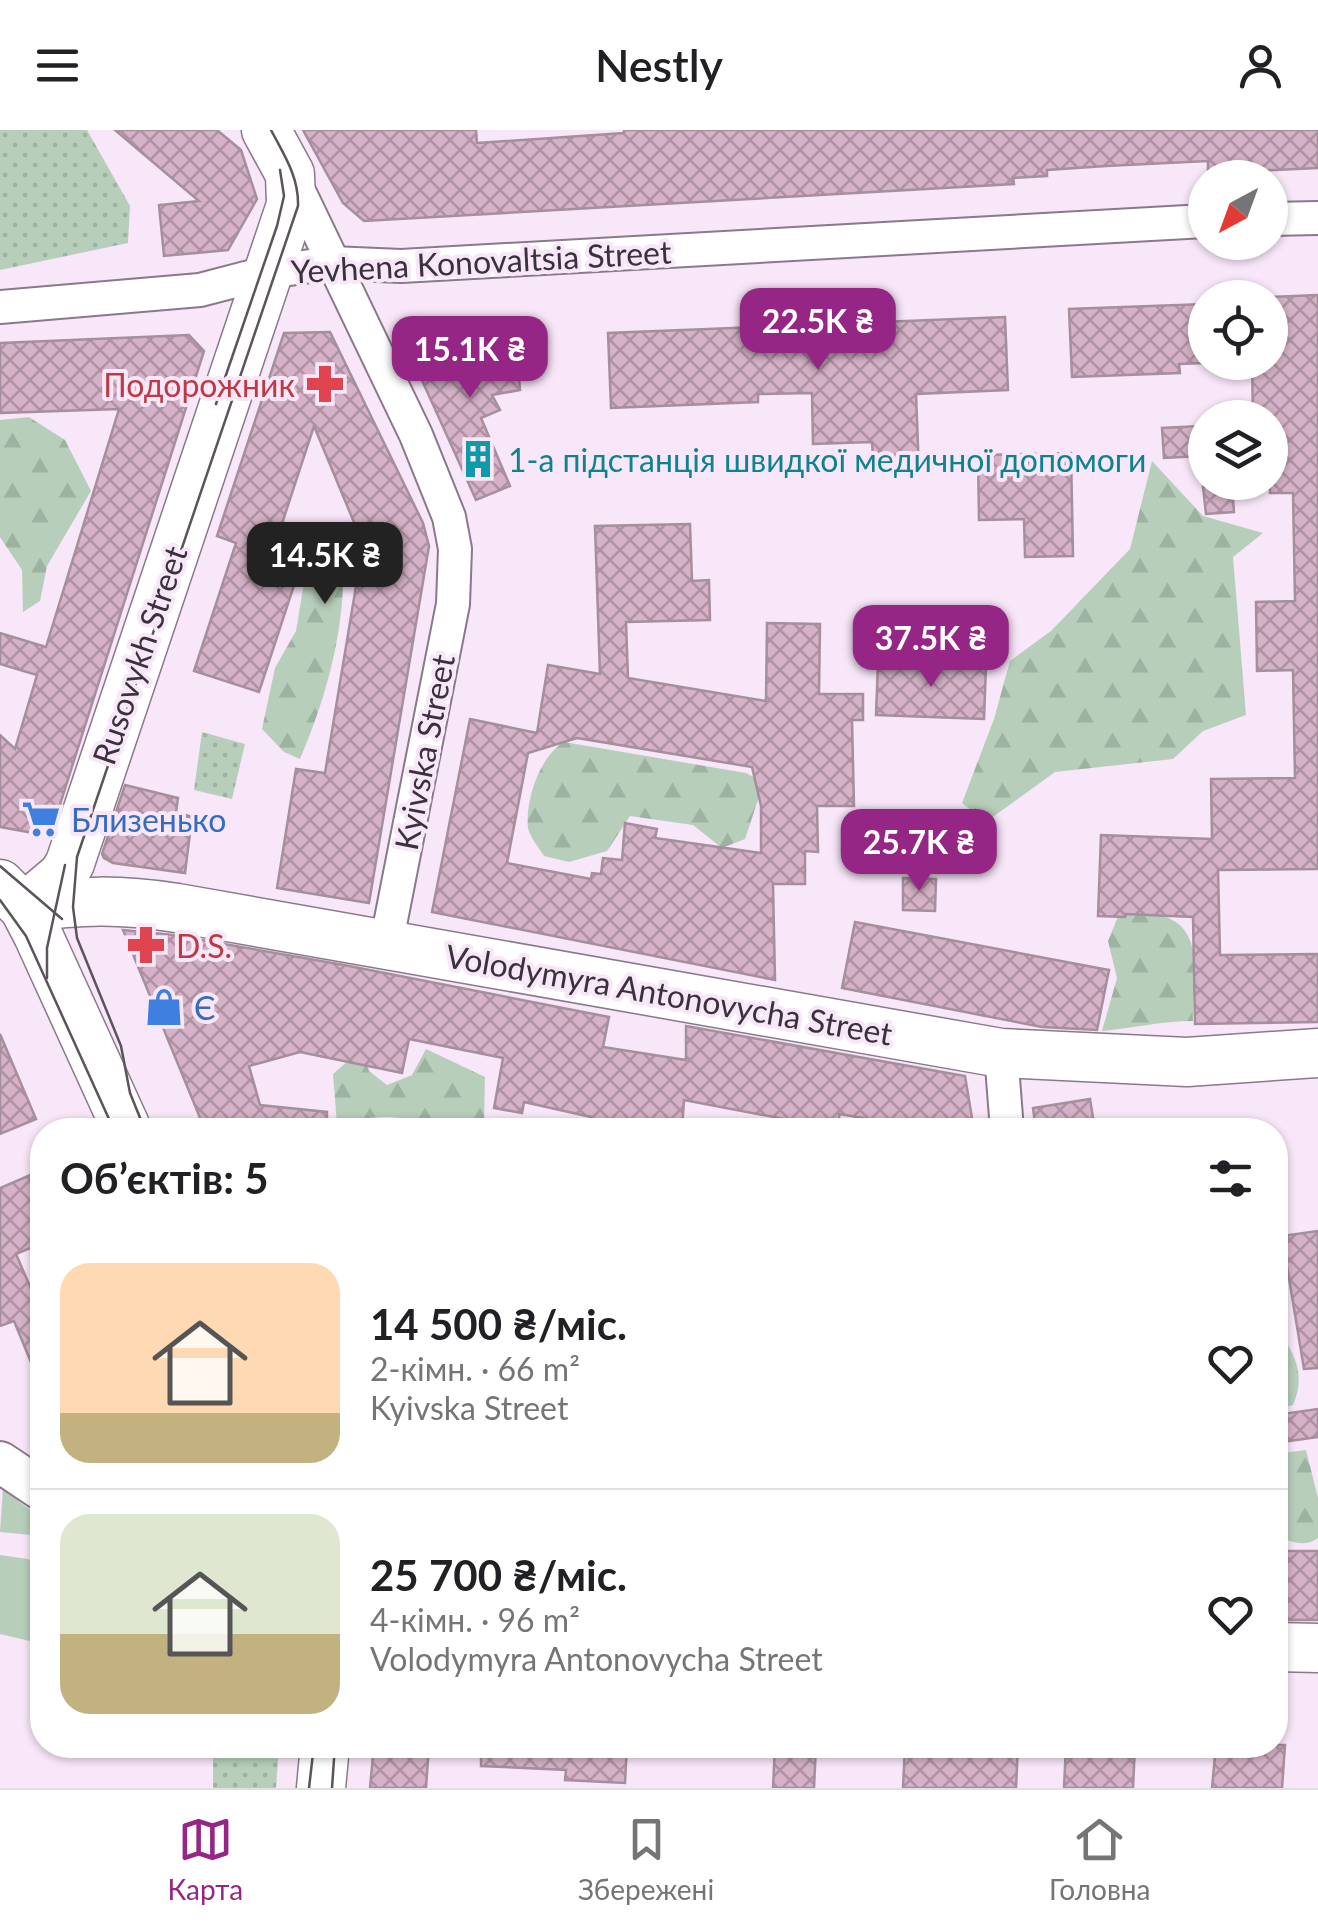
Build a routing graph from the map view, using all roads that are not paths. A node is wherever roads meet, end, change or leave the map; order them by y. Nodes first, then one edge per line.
1 (266, 130) edge
2 (290, 174) junction
3 (1318, 218) edge
4 (1288, 219) edge
5 (1188, 223) edge
6 (331, 263) junction
7 (269, 272) junction
8 (0, 307) edge
9 (8, 903) edge
10 (386, 945) junction
11 (1001, 1052) junction
12 (1318, 1054) edge
13 (121, 1118) edge
14 (1006, 1118) edge
15 (0, 1462) edge
16 (30, 1482) edge
17 (1288, 1647) edge
18 (1318, 1648) edge
19 (323, 1758) edge
20 (322, 1788) edge

1 - 2 main road, Kyivska Street
2 - 6 street, Kyivska Street
2 - 7 main road
3 - 4 street
5 - 6 street, Yevhena Konovaltsia Street
6 - 7 street, Yevhena Konovaltsia Street
6 - 10 street, Kyivska Street
7 - 8 street, Yevhena Konovaltsia Street
7 - 9 main road, Rusovykh Street
9 - 10 main road, Volodymyra Antonovycha Street
9 - 13 main road
10 - 11 main road, Volodymyra Antonovycha Street
11 - 12 main road, Volodymyra Antonovycha Street
11 - 14 street
15 - 16 street
17 - 18 main road
19 - 20 main road

